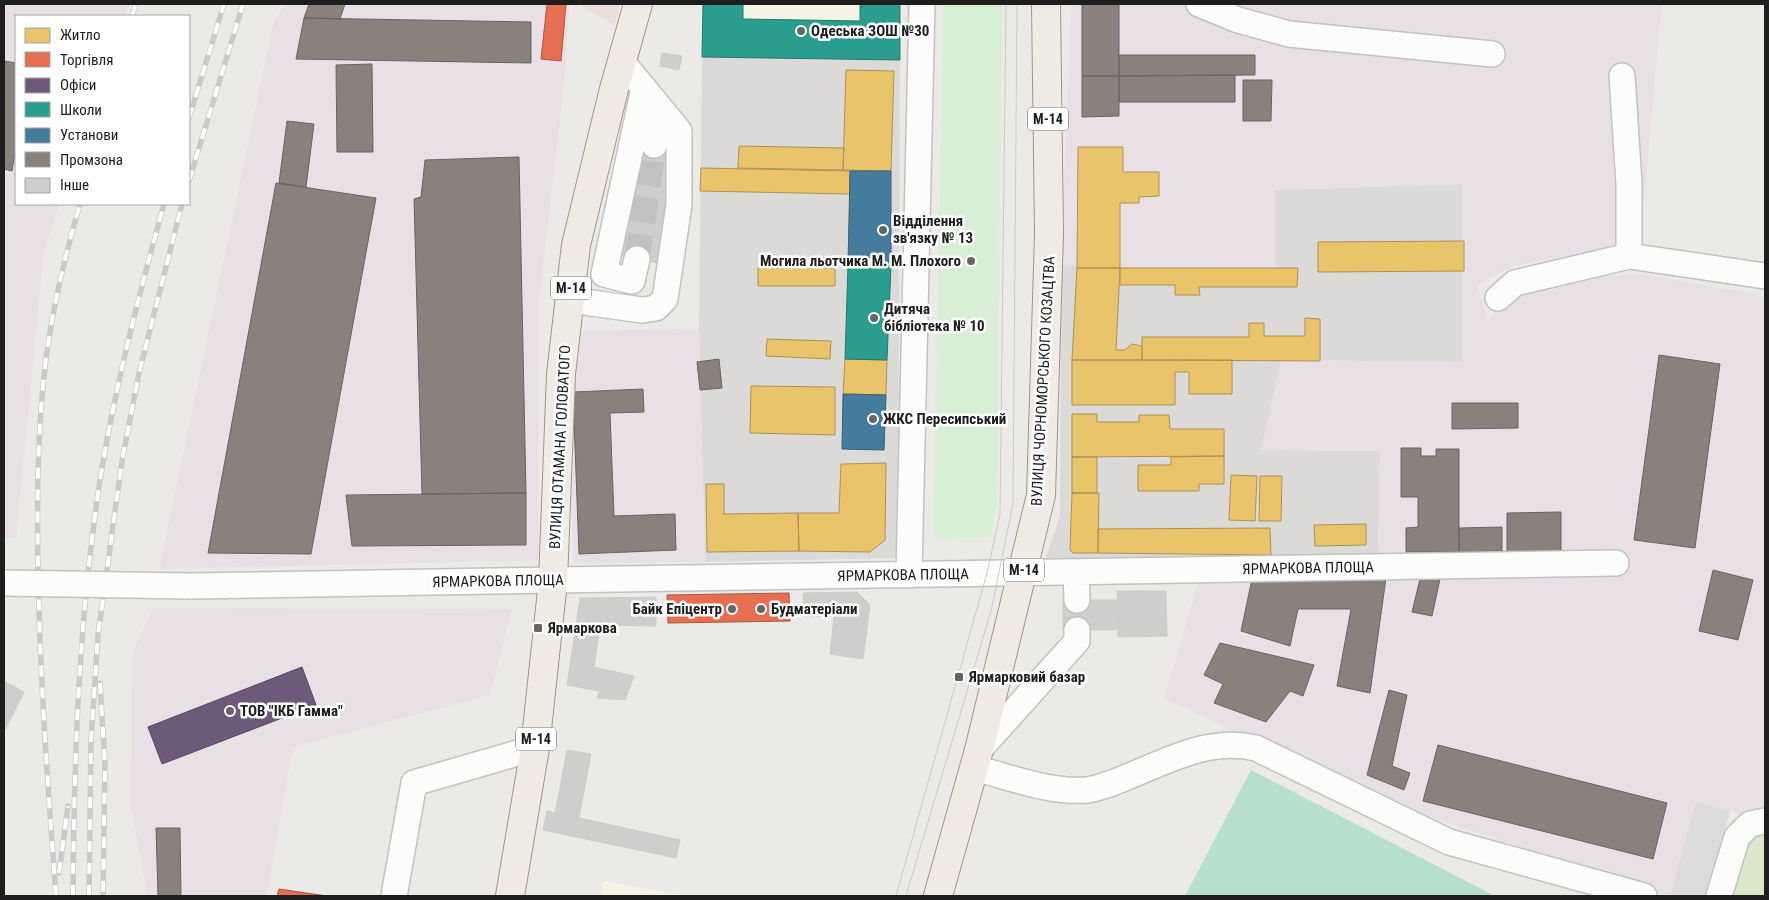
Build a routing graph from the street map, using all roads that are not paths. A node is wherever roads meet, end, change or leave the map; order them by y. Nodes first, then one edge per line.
1 (922, 4) edge
2 (1046, 4) edge
3 (1199, 4) edge
4 (635, 6) edge
5 (1492, 54) dead end
6 (622, 62) junction
7 (1622, 76) dead end
8 (644, 88) junction
9 (660, 108) junction
10 (654, 145) tunnel mouth
11 (1629, 256) junction
12 (637, 259) tunnel mouth
13 (612, 276) junction
14 (1765, 276) edge
15 (1498, 298) dead end
16 (570, 300) junction
17 (607, 305) junction
18 (1616, 563) dead end
19 (1076, 572) junction
20 (1023, 573) junction
21 (909, 574) junction
22 (553, 581) junction
23 (4, 583) edge
24 (1077, 600) dead end
25 (1077, 630) dead end
26 (535, 748) junction
27 (977, 759) junction
28 (1765, 821) edge
29 (394, 896) edge
30 (510, 896) edge
31 (938, 896) edge
32 (1644, 896) edge
33 (1719, 896) edge

1 - 21 street
2 - 20 main road, ВУЛИЦЯ ЧОРНОМОРСЬКОГО КОЗАЦТВА / М-14
3 - 5 street
4 - 6 main road, ВУЛИЦЯ ОТАМАНА ГОЛОВАТОГО / М-14
6 - 8 street
6 - 16 main road, ВУЛИЦЯ ОТАМАНА ГОЛОВАТОГО / М-14
7 - 11 street
8 - 9 street
8 - 13 street
9 - 10 street
9 - 17 street
11 - 14 street
11 - 15 street
12 - 13 street
13 - 17 street
16 - 17 street
16 - 22 main road, ВУЛИЦЯ ОТАМАНА ГОЛОВАТОГО / М-14
18 - 19 street, ЯРМАРКОВА ПЛОЩА
19 - 20 street, ЯРМАРКОВА ПЛОЩА
19 - 24 street
20 - 21 street, ЯРМАРКОВА ПЛОЩА
20 - 27 main road, ВУЛИЦЯ ЧОРНОМОРСЬКОГО КОЗАЦТВА / М-14
21 - 22 street, ЯРМАРКОВА ПЛОЩА
22 - 23 street, ЯРМАРКОВА ПЛОЩА, bridge
22 - 26 main road, ВУЛИЦЯ ОТАМАНА ГОЛОВАТОГО / М-14
25 - 27 street
26 - 29 street
26 - 30 main road, ВУЛИЦЯ ОТАМАНА ГОЛОВАТОГО / М-14
27 - 31 main road, ВУЛИЦЯ ЧОРНОМОРСЬКОГО КОЗАЦТВА / М-14
27 - 32 street
28 - 33 street

